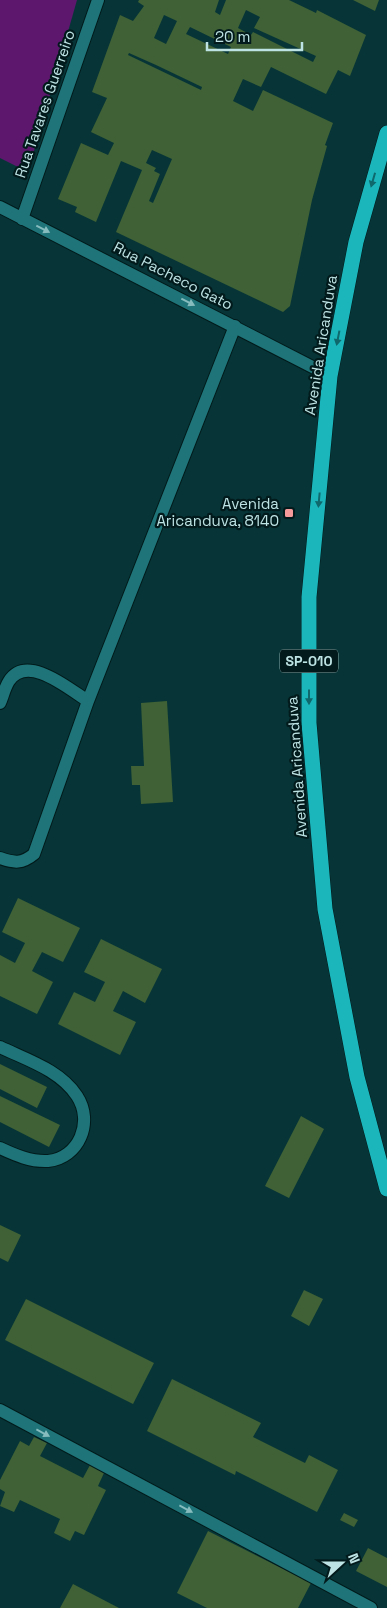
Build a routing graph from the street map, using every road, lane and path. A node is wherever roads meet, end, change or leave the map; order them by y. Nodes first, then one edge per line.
1 (98, 0) edge
2 (387, 133) edge
3 (0, 207) edge
4 (22, 219) junction
5 (236, 326) junction
6 (330, 376) junction
7 (88, 701) junction
8 (0, 703) edge
9 (0, 858) edge
10 (0, 1047) edge
11 (0, 1148) edge
12 (387, 1189) edge
13 (0, 1410) edge
14 (371, 1608) edge

1 - 4 street, Rua Tavares Guerreiro
2 -> 6 highway, Avenida Aricanduva / SP-010
3 - 4 street, Rua Pacheco Gato
4 -> 5 street, Rua Pacheco Gato
5 - 6 street, Rua Pacheco Gato
5 - 7 street
6 -> 12 highway, Avenida Aricanduva / SP-010
7 - 8 street
7 - 9 street
10 - 11 street
13 -> 14 street

